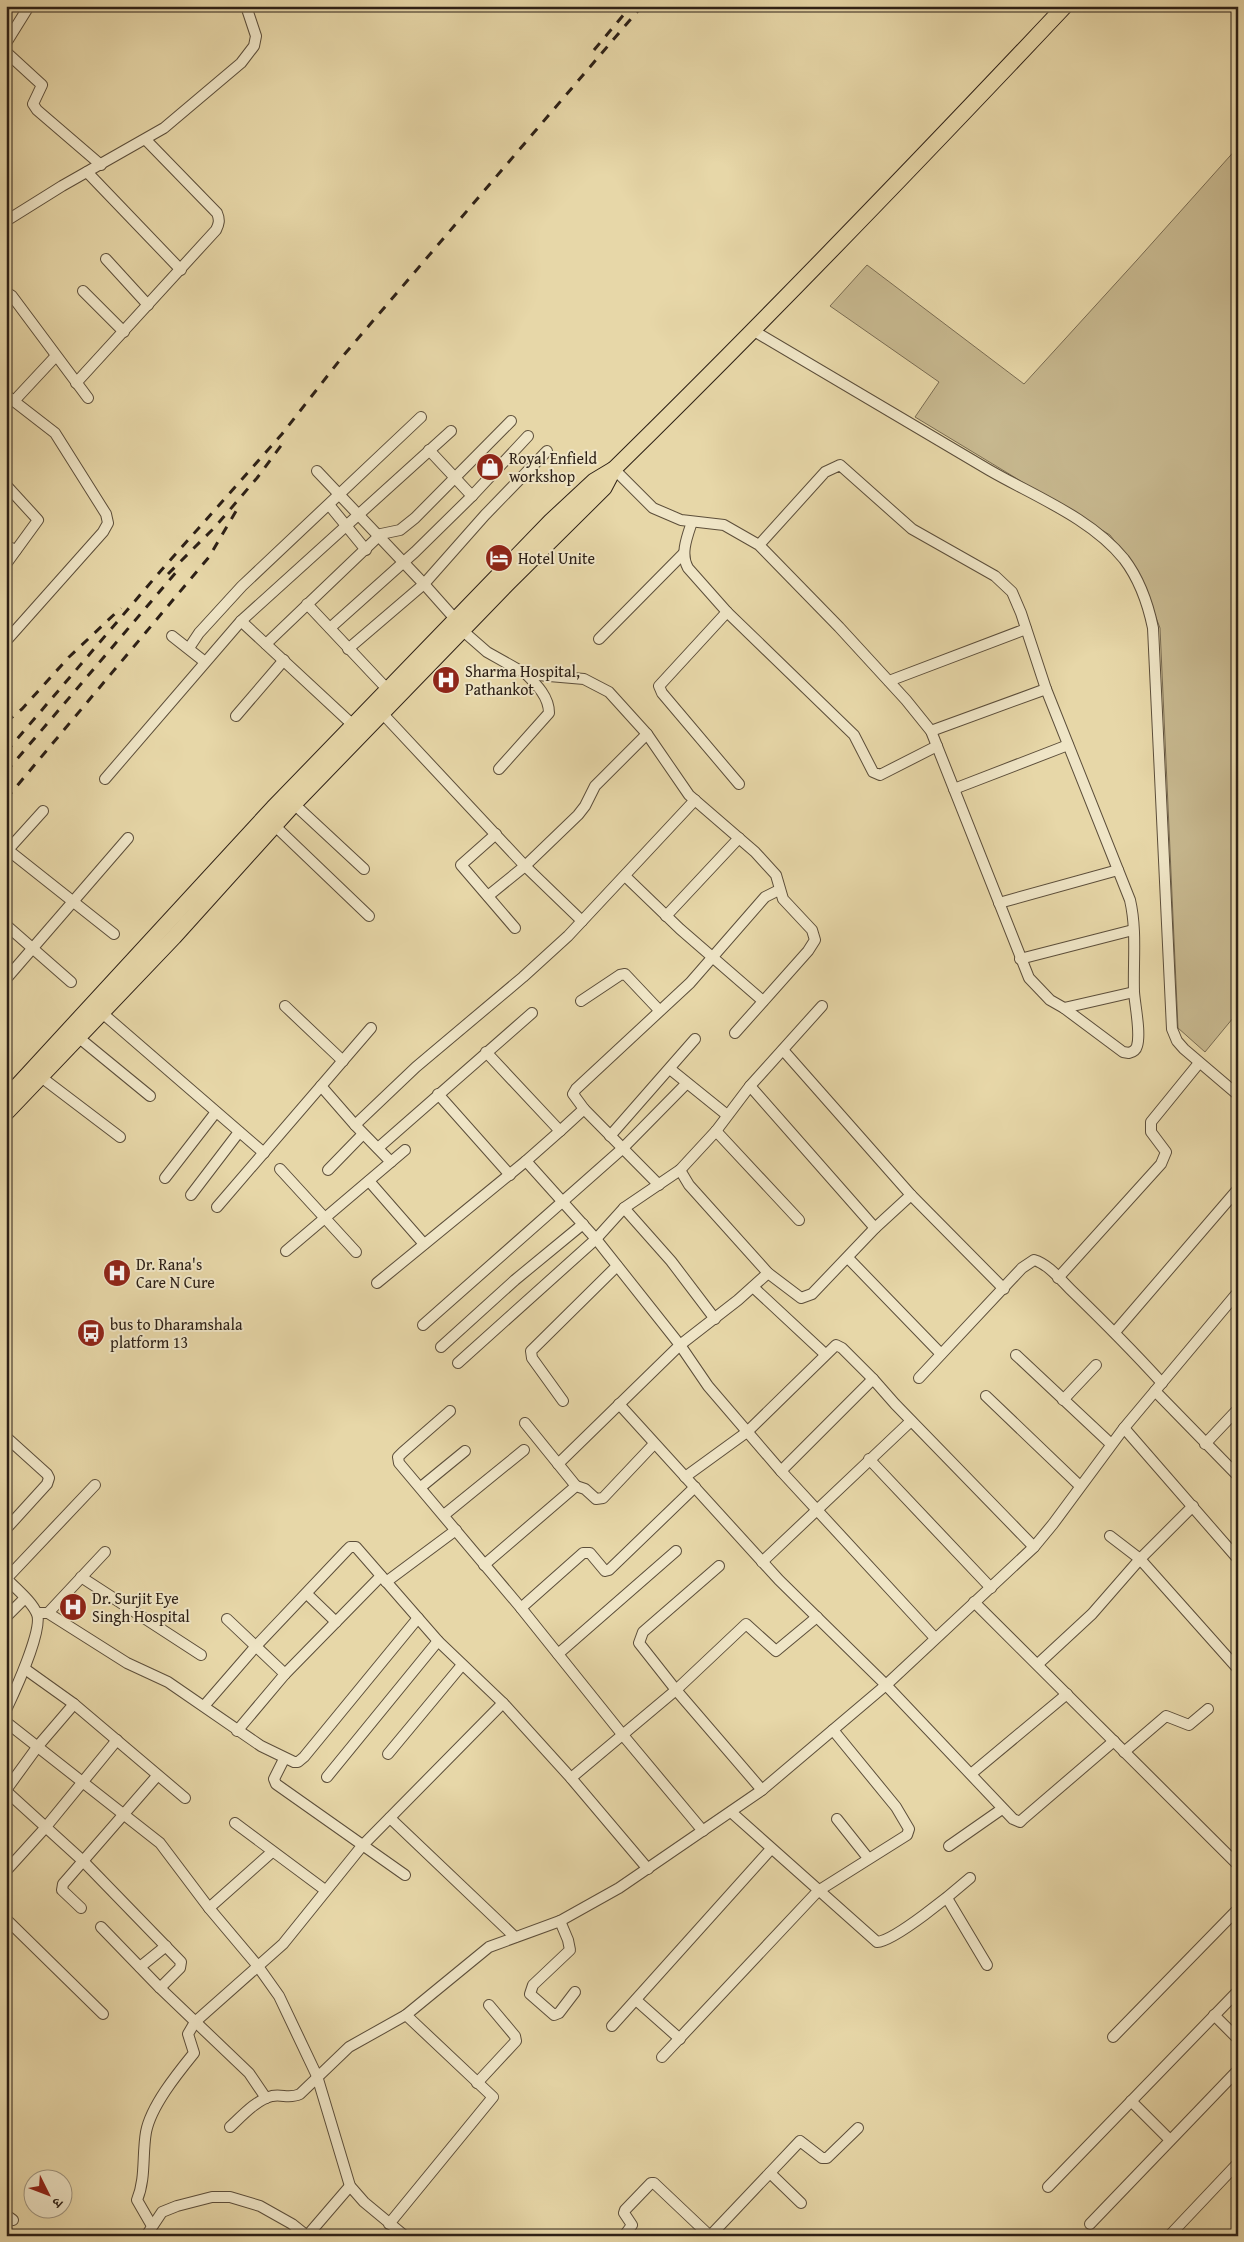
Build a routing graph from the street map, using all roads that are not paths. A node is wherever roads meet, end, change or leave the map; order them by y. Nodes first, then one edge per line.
1 (29, 6) edge
2 (246, 6) edge
3 (1065, 6) edge
4 (6, 44) edge
5 (6, 52) edge
6 (146, 140) junction
7 (101, 165) junction
8 (87, 172) junction
9 (7, 220) edge
10 (106, 259) dead end
11 (181, 270) junction
12 (83, 290) dead end
13 (6, 292) edge
14 (148, 305) junction
15 (754, 331) junction
16 (124, 332) junction
17 (55, 356) junction
18 (76, 383) junction
19 (10, 398) edge
20 (88, 398) dead end
21 (421, 418) dead end
22 (511, 421) dead end
23 (451, 431) dead end
24 (528, 436) dead end
25 (429, 450) junction
26 (547, 451) dead end
27 (614, 469) junction
28 (317, 471) dead end
29 (456, 478) junction
30 (6, 485) edge
31 (340, 495) junction
32 (472, 496) junction
33 (330, 506) junction
34 (358, 514) junction
35 (692, 522) junction
36 (344, 526) junction
37 (379, 536) junction
38 (759, 545) junction
39 (6, 546) edge
40 (16, 550) junction
41 (366, 550) junction
42 (684, 553) junction
43 (404, 562) junction
44 (6, 564) edge
45 (424, 584) junction
46 (306, 604) junction
47 (727, 612) junction
48 (241, 621) junction
49 (460, 625) junction
50 (330, 628) junction
51 (1026, 629) junction
52 (172, 636) dead end
53 (599, 639) dead end
54 (6, 641) edge
55 (266, 644) junction
56 (189, 648) junction
57 (348, 649) junction
58 (284, 660) junction
59 (205, 662) junction
60 (526, 674) junction
61 (889, 681) junction
62 (1046, 689) junction
63 (388, 690) junction
64 (382, 713) junction
65 (236, 716) dead end
66 (354, 726) junction
67 (931, 731) junction
68 (647, 734) junction
69 (1068, 745) junction
70 (938, 746) junction
71 (499, 769) dead end
72 (106, 779) dead end
73 (739, 784) dead end
74 (954, 789) junction
75 (696, 800) junction
76 (294, 804) junction
77 (43, 811) dead end
78 (275, 826) junction
79 (496, 834) junction
80 (128, 838) dead end
81 (739, 838) junction
82 (7, 851) edge
83 (525, 866) junction
84 (364, 869) dead end
85 (1118, 870) junction
86 (624, 876) junction
87 (779, 890) junction
88 (488, 896) junction
89 (74, 902) junction
90 (999, 903) junction
91 (369, 916) dead end
92 (666, 916) junction
93 (582, 921) junction
94 (6, 926) edge
95 (515, 928) dead end
96 (1132, 930) junction
97 (114, 934) dead end
98 (33, 950) junction
99 (714, 957) junction
100 (1020, 959) junction
101 (6, 979) edge
102 (72, 982) dead end
103 (1134, 992) junction
104 (580, 1001) dead end
105 (763, 1001) junction
106 (285, 1006) dead end
107 (822, 1006) dead end
108 (1064, 1008) junction
109 (659, 1010) junction
110 (101, 1012) junction
111 (532, 1013) dead end
112 (372, 1028) dead end
113 (735, 1033) dead end
114 (78, 1038) junction
115 (695, 1039) dead end
116 (783, 1050) junction
117 (486, 1052) junction
118 (343, 1061) junction
119 (1199, 1063) junction
120 (670, 1069) junction
121 (40, 1077) junction
122 (686, 1084) junction
123 (321, 1086) junction
124 (750, 1086) junction
125 (438, 1094) junction
126 (1238, 1095) edge
127 (150, 1096) dead end
128 (6, 1098) edge
129 (584, 1109) junction
130 (216, 1112) junction
131 (6, 1113) edge
132 (727, 1116) junction
133 (355, 1124) junction
134 (560, 1131) junction
135 (716, 1131) junction
136 (239, 1132) junction
137 (363, 1134) junction
138 (610, 1136) junction
139 (120, 1137) dead end
140 (378, 1148) junction
141 (622, 1149) junction
142 (405, 1150) dead end
143 (264, 1153) junction
144 (526, 1161) junction
145 (391, 1162) junction
146 (280, 1169) dead end
147 (328, 1170) dead end
148 (680, 1170) junction
149 (510, 1175) junction
150 (166, 1178) dead end
151 (369, 1181) junction
152 (659, 1185) junction
153 (1238, 1189) edge
154 (191, 1195) dead end
155 (912, 1195) junction
156 (563, 1202) junction
157 (217, 1207) dead end
158 (624, 1208) junction
159 (326, 1217) junction
160 (799, 1220) dead end
161 (583, 1224) junction
162 (875, 1228) junction
163 (596, 1238) junction
164 (424, 1244) junction
165 (286, 1251) dead end
166 (356, 1252) dead end
167 (848, 1258) junction
168 (617, 1266) junction
169 (768, 1272) junction
170 (1058, 1278) junction
171 (377, 1283) dead end
172 (753, 1287) junction
173 (1004, 1288) junction
174 (1238, 1292) edge
175 (715, 1319) junction
176 (423, 1325) dead end
177 (1114, 1332) junction
178 (680, 1345) junction
179 (441, 1347) dead end
180 (825, 1354) junction
181 (941, 1354) junction
182 (1016, 1355) dead end
183 (458, 1363) dead end
184 (1096, 1365) dead end
185 (919, 1378) dead end
186 (873, 1379) junction
187 (1162, 1382) junction
188 (1154, 1391) junction
189 (986, 1396) dead end
190 (1063, 1400) junction
191 (562, 1401) dead end
192 (619, 1404) junction
193 (1238, 1409) edge
194 (450, 1411) dead end
195 (911, 1420) junction
196 (525, 1423) dead end
197 (1124, 1428) junction
198 (747, 1432) junction
199 (6, 1437) edge
200 (654, 1444) junction
201 (1111, 1444) junction
202 (1205, 1444) junction
203 (524, 1450) dead end
204 (465, 1451) dead end
205 (869, 1459) junction
206 (558, 1464) junction
207 (781, 1471) junction
208 (684, 1476) junction
209 (1238, 1476) edge
210 (95, 1485) dead end
211 (576, 1486) junction
212 (1080, 1486) junction
213 (420, 1487) junction
214 (695, 1488) junction
215 (1192, 1506) junction
216 (817, 1508) junction
217 (444, 1515) junction
218 (6, 1529) edge
219 (456, 1530) junction
220 (1110, 1536) dead end
221 (1034, 1547) junction
222 (676, 1551) dead end
223 (105, 1552) dead end
224 (1140, 1559) junction
225 (1238, 1559) edge
226 (762, 1562) junction
227 (484, 1565) junction
228 (719, 1566) dead end
229 (80, 1577) junction
230 (6, 1578) edge
231 (384, 1579) junction
232 (991, 1588) junction
233 (307, 1594) junction
234 (25, 1598) junction
235 (974, 1602) junction
236 (521, 1608) junction
237 (37, 1613) junction
238 (48, 1613) junction
239 (6, 1617) edge
240 (817, 1617) junction
241 (418, 1618) junction
242 (227, 1619) dead end
243 (336, 1622) junction
244 (935, 1638) junction
245 (438, 1641) junction
246 (256, 1646) junction
247 (558, 1654) junction
248 (202, 1655) dead end
249 (1038, 1664) junction
250 (462, 1665) junction
251 (25, 1669) junction
252 (1238, 1669) edge
253 (285, 1674) junction
254 (886, 1685) junction
255 (676, 1690) junction
256 (1067, 1694) junction
257 (503, 1703) junction
258 (74, 1704) junction
259 (204, 1706) junction
260 (1208, 1709) dead end
261 (6, 1710) edge
262 (6, 1722) edge
263 (833, 1730) junction
264 (237, 1731) junction
265 (622, 1734) junction
266 (117, 1740) junction
267 (1114, 1741) junction
268 (38, 1746) junction
269 (1124, 1752) junction
270 (388, 1754) dead end
271 (284, 1759) junction
272 (971, 1774) junction
273 (157, 1776) junction
274 (327, 1777) dead end
275 (571, 1778) junction
276 (83, 1781) junction
277 (762, 1790) junction
278 (6, 1791) edge
279 (185, 1798) dead end
280 (1002, 1809) junction
281 (731, 1812) junction
282 (126, 1814) junction
283 (390, 1818) junction
284 (837, 1819) dead end
285 (235, 1823) dead end
286 (45, 1828) junction
287 (703, 1831) junction
288 (362, 1846) junction
289 (949, 1846) dead end
290 (771, 1849) junction
291 (272, 1852) junction
292 (868, 1858) junction
293 (83, 1861) junction
294 (1238, 1864) edge
295 (648, 1869) junction
296 (6, 1871) edge
297 (405, 1875) dead end
298 (970, 1878) dead end
299 (325, 1890) junction
300 (818, 1891) junction
301 (947, 1898) junction
302 (81, 1908) dead end
303 (209, 1908) junction
304 (1238, 1909) edge
305 (6, 1919) edge
306 (560, 1921) junction
307 (102, 1927) dead end
308 (515, 1938) junction
309 (166, 1946) junction
310 (258, 1965) junction
311 (987, 1965) dead end
312 (140, 1967) junction
313 (160, 1988) junction
314 (1238, 1991) edge
315 (575, 1992) dead end
316 (636, 2000) junction
317 (490, 2005) dead end
318 (103, 2014) dead end
319 (406, 2015) junction
320 (1214, 2015) junction
321 (195, 2022) junction
322 (612, 2026) dead end
323 (1113, 2037) dead end
324 (680, 2038) junction
325 (1238, 2038) edge
326 (662, 2057) dead end
327 (1238, 2070) edge
328 (317, 2076) junction
329 (477, 2083) junction
330 (266, 2098) junction
331 (1131, 2100) junction
332 (230, 2127) dead end
333 (858, 2128) dead end
334 (1170, 2140) junction
335 (1237, 2167) edge
336 (770, 2173) junction
337 (350, 2186) junction
338 (1048, 2188) dead end
339 (801, 2203) dead end
340 (389, 2224) junction
341 (1090, 2224) dead end
342 (152, 2226) junction
343 (146, 2236) edge
344 (307, 2236) edge
345 (405, 2236) edge
346 (624, 2236) edge
347 (710, 2236) edge
348 (1169, 2236) edge

1 - 4 street
2 - 6 street
3 - 15 main road
5 - 7 street
6 - 7 street
6 - 11 street
7 - 8 street
8 - 9 street
8 - 11 street
10 - 14 street
11 - 14 street
12 - 16 street
13 - 17 street
14 - 16 street
15 - 27 main road
15 - 119 street
16 - 18 street
17 - 18 street
17 - 19 street
18 - 20 street
19 - 54 street
21 - 31 street
22 - 29 street
23 - 25 street
24 - 32 street
25 - 29 street
25 - 34 street
26 - 45 street
27 - 35 street
27 - 49 main road
28 - 31 street
29 - 32 street
29 - 37 street
30 - 40 street
31 - 33 street
31 - 34 street
32 - 43 street
33 - 36 street
33 - 56 street
34 - 36 street
34 - 37 street
35 - 38 street
35 - 42 street
36 - 41 street
36 - 48 street
37 - 41 street
37 - 43 street
38 - 51 street
38 - 61 street
39 - 40 street
40 - 44 street
41 - 46 street
42 - 47 street
42 - 53 street
43 - 45 street
43 - 50 street
45 - 49 street
45 - 57 street
46 - 50 street
46 - 55 street
47 - 70 street
47 - 73 street
48 - 55 street
48 - 59 street
49 - 60 street
49 - 63 main road
49 - 64 main road
50 - 57 street
51 - 61 street
51 - 62 street
52 - 56 street
55 - 58 street
56 - 59 street
57 - 63 street
58 - 65 street
58 - 66 street
59 - 72 street
60 - 68 street
60 - 71 street
61 - 67 street
62 - 67 street
62 - 69 street
63 - 66 main road
64 - 76 main road
64 - 79 street
66 - 128 main road
67 - 70 street
68 - 75 street
68 - 83 street
69 - 74 street
69 - 85 street
70 - 74 street
74 - 90 street
75 - 81 street
75 - 86 street
76 - 78 main road
76 - 84 street
77 - 82 street
78 - 91 street
78 - 110 main road
79 - 83 street
79 - 88 street
80 - 89 street
81 - 87 street
81 - 92 street
82 - 89 street
83 - 88 street
83 - 93 street
85 - 90 street
85 - 96 street
86 - 92 street
86 - 93 street
87 - 99 street
87 - 105 street
88 - 95 street
89 - 97 street
89 - 98 street
90 - 100 street
92 - 99 street
93 - 133 street
94 - 98 street
96 - 100 street
96 - 103 street
98 - 101 street
98 - 102 street
99 - 105 street
99 - 109 street
100 - 108 street
103 - 108 street
103 - 108 street
104 - 109 street
105 - 113 street
106 - 118 street
107 - 116 street
109 - 129 street
110 - 114 main road
110 - 130 street
111 - 117 street
112 - 118 street
114 - 121 main road
114 - 127 street
115 - 120 street
116 - 124 street
116 - 155 street
117 - 125 street
117 - 134 street
118 - 123 street
119 - 126 street
119 - 170 street
120 - 122 street
120 - 138 street
121 - 131 main road
121 - 139 street
122 - 132 street
122 - 141 street
123 - 133 street
123 - 143 street
124 - 132 street
124 - 162 street
125 - 140 street
125 - 149 street
129 - 134 street
129 - 138 street
130 - 136 street
130 - 150 street
132 - 135 street
133 - 137 street
134 - 144 street
135 - 148 street
135 - 160 street
136 - 143 street
136 - 154 street
137 - 140 street
137 - 147 street
138 - 141 street
140 - 145 street
141 - 152 street
141 - 156 street
142 - 145 street
143 - 157 street
144 - 149 street
144 - 156 street
145 - 151 street
146 - 159 street
148 - 152 street
148 - 169 street
149 - 164 street
151 - 159 street
151 - 164 street
152 - 158 street
153 - 177 street
155 - 162 street
155 - 173 street
156 - 161 street
156 - 176 street
158 - 163 street
158 - 175 street
159 - 165 street
159 - 166 street
161 - 163 street
161 - 179 street
162 - 167 street
163 - 168 street
163 - 183 street
164 - 171 street
167 - 169 street
167 - 181 street
168 - 178 street
168 - 191 street
169 - 172 street
170 - 173 street
170 - 177 street
172 - 175 street
172 - 180 street
173 - 181 street
174 - 187 street
175 - 178 street
177 - 187 street
178 - 192 street
178 - 198 street
180 - 186 street
180 - 198 street
181 - 185 street
182 - 190 street
184 - 190 street
186 - 195 street
186 - 207 street
187 - 188 street
188 - 197 street
188 - 202 street
189 - 212 street
190 - 201 street
192 - 200 street
192 - 206 street
193 - 202 street
194 - 213 street
195 - 205 street
195 - 221 street
196 - 206 street
197 - 201 street
197 - 215 street
198 - 207 street
198 - 208 street
199 - 218 street
200 - 208 street
200 - 211 street
201 - 212 street
202 - 209 street
203 - 217 street
204 - 213 street
205 - 216 street
205 - 232 street
206 - 211 street
207 - 216 street
208 - 214 street
210 - 230 street
211 - 227 street
212 - 221 street
213 - 217 street
214 - 226 street
214 - 236 street
215 - 224 street
215 - 225 street
216 - 226 street
216 - 244 street
217 - 219 street
219 - 227 street
219 - 231 street
220 - 224 street
221 - 232 street
222 - 247 street
223 - 229 street
224 - 249 street
224 - 252 street
226 - 240 street
227 - 236 street
228 - 255 street
229 - 238 street
229 - 248 street
230 - 234 street
231 - 233 street
231 - 241 street
231 - 243 street
232 - 235 street
233 - 243 street
233 - 246 street
234 - 237 street
234 - 239 street
235 - 244 street
235 - 249 street
236 - 247 street
237 - 238 street
237 - 251 street
238 - 259 street
240 - 254 street
240 - 255 street
241 - 245 street
241 - 271 street
242 - 246 street
243 - 253 street
244 - 254 street
245 - 250 street
245 - 274 street
246 - 253 street
246 - 259 street
247 - 265 street
249 - 256 street
250 - 257 street
250 - 270 street
251 - 258 street
251 - 261 street
253 - 264 street
254 - 263 street
254 - 272 street
255 - 265 street
255 - 277 street
256 - 267 street
256 - 272 street
257 - 275 street
257 - 283 street
258 - 266 street
258 - 268 street
259 - 264 street
260 - 269 street
262 - 268 street
263 - 277 street
263 - 292 street
264 - 271 street
265 - 275 street
265 - 287 street
266 - 273 street
266 - 276 street
267 - 269 street
267 - 280 street
268 - 276 street
268 - 278 street
269 - 294 street
271 - 288 street
272 - 280 street
273 - 279 street
273 - 282 street
275 - 295 street
276 - 282 street
276 - 286 street
277 - 281 street
278 - 286 street
280 - 289 street
281 - 287 street
281 - 290 street
282 - 293 street
282 - 303 street
283 - 288 street
283 - 308 street
284 - 292 street
285 - 291 street
286 - 293 street
286 - 296 street
287 - 295 street
288 - 297 street
288 - 299 street
290 - 300 street
290 - 316 street
291 - 299 street
291 - 303 street
292 - 300 street
293 - 302 street
293 - 309 street
295 - 306 street
298 - 301 street
299 - 310 street
300 - 301 street
300 - 324 street
301 - 311 street
303 - 310 street
304 - 323 street
305 - 318 street
306 - 308 street
306 - 315 street
307 - 312 street
308 - 319 street
309 - 312 street
309 - 313 street
310 - 321 street
310 - 328 street
312 - 313 street
313 - 321 street
314 - 320 street
316 - 322 street
316 - 324 street
317 - 329 street
319 - 328 street
319 - 329 street
320 - 325 street
320 - 331 street
321 - 330 street
321 - 342 street
324 - 326 street
327 - 334 street
328 - 330 street
328 - 337 street
329 - 340 street
330 - 332 street
331 - 334 street
331 - 338 street
333 - 336 street
334 - 341 street
335 - 348 street
336 - 339 street
336 - 347 street
337 - 340 street
337 - 344 street
340 - 345 street
342 - 343 street
342 - 344 street
346 - 347 street

